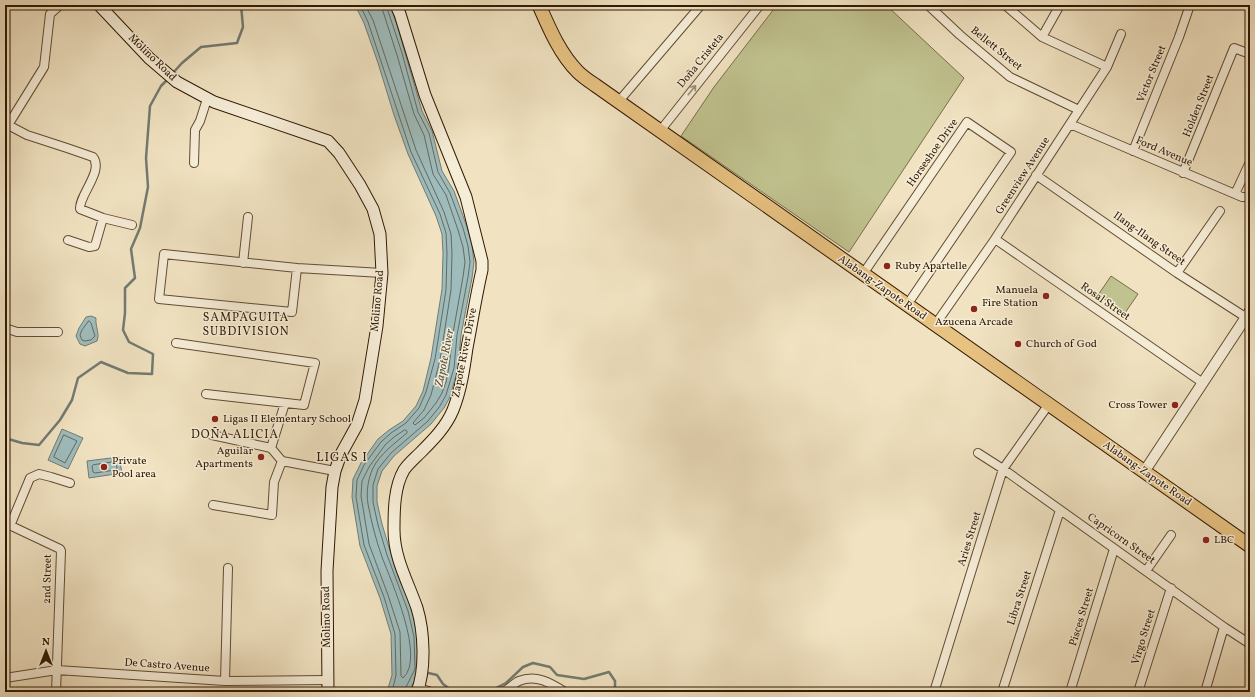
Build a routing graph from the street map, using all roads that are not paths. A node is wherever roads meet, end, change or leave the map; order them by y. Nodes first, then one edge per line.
1 (60, 5) edge
2 (99, 5) edge
3 (396, 5) edge
4 (539, 5) edge
5 (701, 5) edge
6 (748, 5) edge
7 (928, 5) edge
8 (1005, 5) edge
9 (1060, 5) edge
10 (1190, 5) edge
11 (757, 8) edge
12 (1122, 34) dead end
13 (1042, 37) junction
14 (1250, 54) edge
15 (1107, 67) junction
16 (207, 99) junction
17 (619, 102) junction
18 (1079, 110) junction
19 (1070, 124) junction
20 (7, 127) edge
21 (660, 131) junction
22 (1133, 151) junction
23 (194, 163) dead end
24 (1249, 164) edge
25 (1183, 172) junction
26 (1036, 175) junction
27 (1235, 194) junction
28 (1250, 197) edge
29 (1220, 210) dead end
30 (248, 217) dead end
31 (103, 218) junction
32 (132, 225) dead end
33 (995, 239) junction
34 (68, 240) dead end
35 (243, 262) junction
36 (297, 268) junction
37 (382, 273) junction
38 (1178, 273) junction
39 (863, 274) junction
40 (907, 305) junction
41 (1249, 316) edge
42 (936, 325) junction
43 (5, 328) edge
44 (58, 332) dead end
45 (176, 343) dead end
46 (1203, 383) junction
47 (206, 394) dead end
48 (285, 403) junction
49 (1049, 404) junction
50 (212, 435) dead end
51 (270, 448) junction
52 (978, 453) dead end
53 (282, 461) junction
54 (1003, 469) junction
55 (335, 471) junction
56 (1144, 472) junction
57 (70, 483) dead end
58 (213, 506) dead end
59 (1060, 510) junction
60 (7, 524) edge
61 (1171, 535) dead end
62 (1250, 546) edge
63 (1114, 549) junction
64 (228, 568) dead end
65 (1146, 571) junction
66 (1171, 588) junction
67 (1224, 627) junction
68 (1250, 644) edge
69 (57, 670) junction
70 (5, 678) edge
71 (328, 680) junction
72 (225, 681) junction
73 (418, 688) edge
74 (56, 692) edge
75 (328, 692) edge
76 (431, 692) edge
77 (504, 692) edge
78 (564, 692) edge
79 (934, 692) edge
80 (1002, 692) edge
81 (1070, 692) edge
82 (1138, 692) edge
83 (1205, 692) edge

1 - 20 street
2 - 16 main road, Molino Road
3 - 73 main road, Zapote River Drive
4 - 17 highway, Alabang-Zapote Road
5 - 17 street
6 - 11 street
7 - 18 street, Bellett Street
8 - 13 street
9 - 13 street
10 - 22 street, Victor Street
21 -> 11 street, Doña Cristeta
12 - 15 street, Greenview Avenue
13 - 15 street
14 - 25 street, Holden Street
15 - 18 street, Greenview Avenue
16 - 23 street
16 - 37 main road, Molino Road
17 - 21 highway, Alabang-Zapote Road
18 - 19 street, Greenview Avenue
19 - 22 street, Ford Avenue
19 - 26 street, Greenview Avenue
20 - 31 street
21 - 39 highway, Alabang-Zapote Road
22 - 25 street, Ford Avenue
24 - 27 street
25 - 27 street, Ford Avenue
26 - 33 street, Greenview Avenue
26 - 38 street, Ilang-Ilang Street
27 - 28 street, Ford Avenue
29 - 38 street
30 - 35 street
31 - 32 street
31 - 34 street
33 - 42 street, Greenview Avenue
33 - 46 street, Rosal Street
35 - 36 street
35 - 36 street
36 - 37 street
37 - 55 main road, Molino Road
38 - 41 street, Ilang-Ilang Street
39 - 40 highway, Alabang-Zapote Road
39 - 40 street, Horseshoe Drive
40 - 42 highway, Alabang-Zapote Road
41 - 46 street
42 - 49 highway, Alabang-Zapote Road
43 - 44 street
45 - 48 street
46 - 56 street
47 - 48 street
48 - 51 street
49 - 54 street, Aries Street
49 - 56 highway, Alabang-Zapote Road
50 - 51 street
51 - 53 street
52 - 54 street, Capricorn Street
53 - 55 street
53 - 58 street
54 - 59 street, Capricorn Street
54 - 79 street, Aries Street
55 - 71 main road, Molino Road
56 - 62 highway, Alabang-Zapote Road
57 - 60 street
59 - 63 street, Capricorn Street
59 - 80 street, Libra Street
60 - 69 street, 2nd Street
61 - 65 street
63 - 65 street, Capricorn Street
63 - 81 street, Pisces Street
64 - 72 street
65 - 66 street, Capricorn Street
66 - 67 street, Capricorn Street
66 - 82 street, Virgo Street
67 - 68 street, Capricorn Street
67 - 83 street
69 - 70 street, De Castro Avenue
69 - 72 street, De Castro Avenue
69 - 74 street
71 - 72 street, De Castro Avenue
71 - 75 main road, Molino Road
73 - 76 street
77 - 78 street

